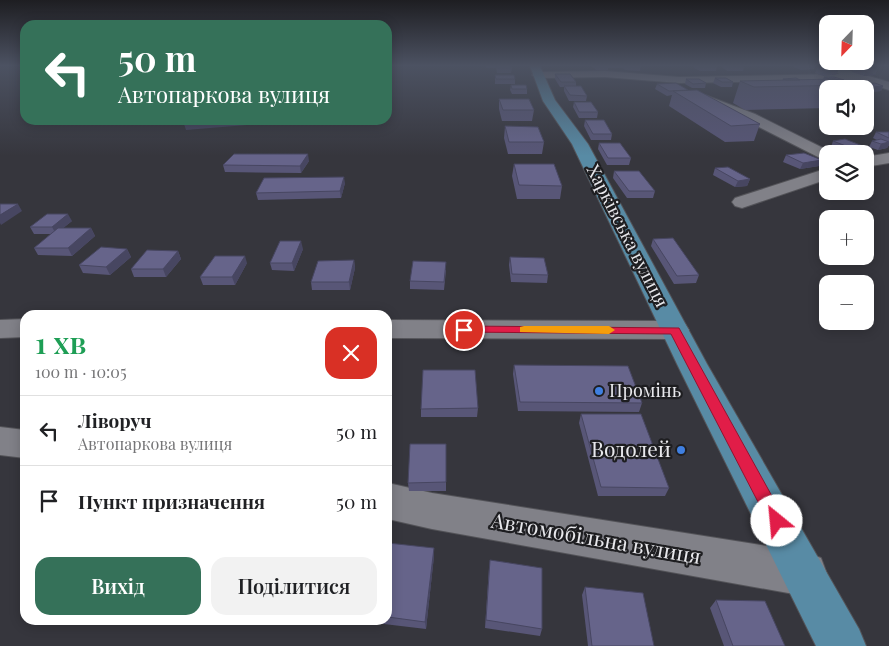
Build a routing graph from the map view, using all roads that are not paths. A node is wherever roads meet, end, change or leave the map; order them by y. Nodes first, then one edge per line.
1 (547, 96) edge
2 (699, 96) edge
3 (819, 152) edge
4 (889, 158) edge
5 (874, 160) edge
6 (819, 176) edge
7 (742, 202) dead end
8 (20, 328) edge
9 (0, 329) edge
10 (392, 329) edge
11 (675, 330) junction
12 (0, 441) edge
13 (20, 443) edge
14 (392, 502) edge
15 (805, 574) junction
16 (842, 646) edge

1 - 11 main road, Харківська вулиця
2 - 3 street
4 - 5 street
6 - 7 street
8 - 9 street
10 - 11 street
11 - 15 main road, Харківська вулиця
12 - 13 street
14 - 15 street, Автомобільна вулиця
15 - 16 main road, Харківська вулиця

